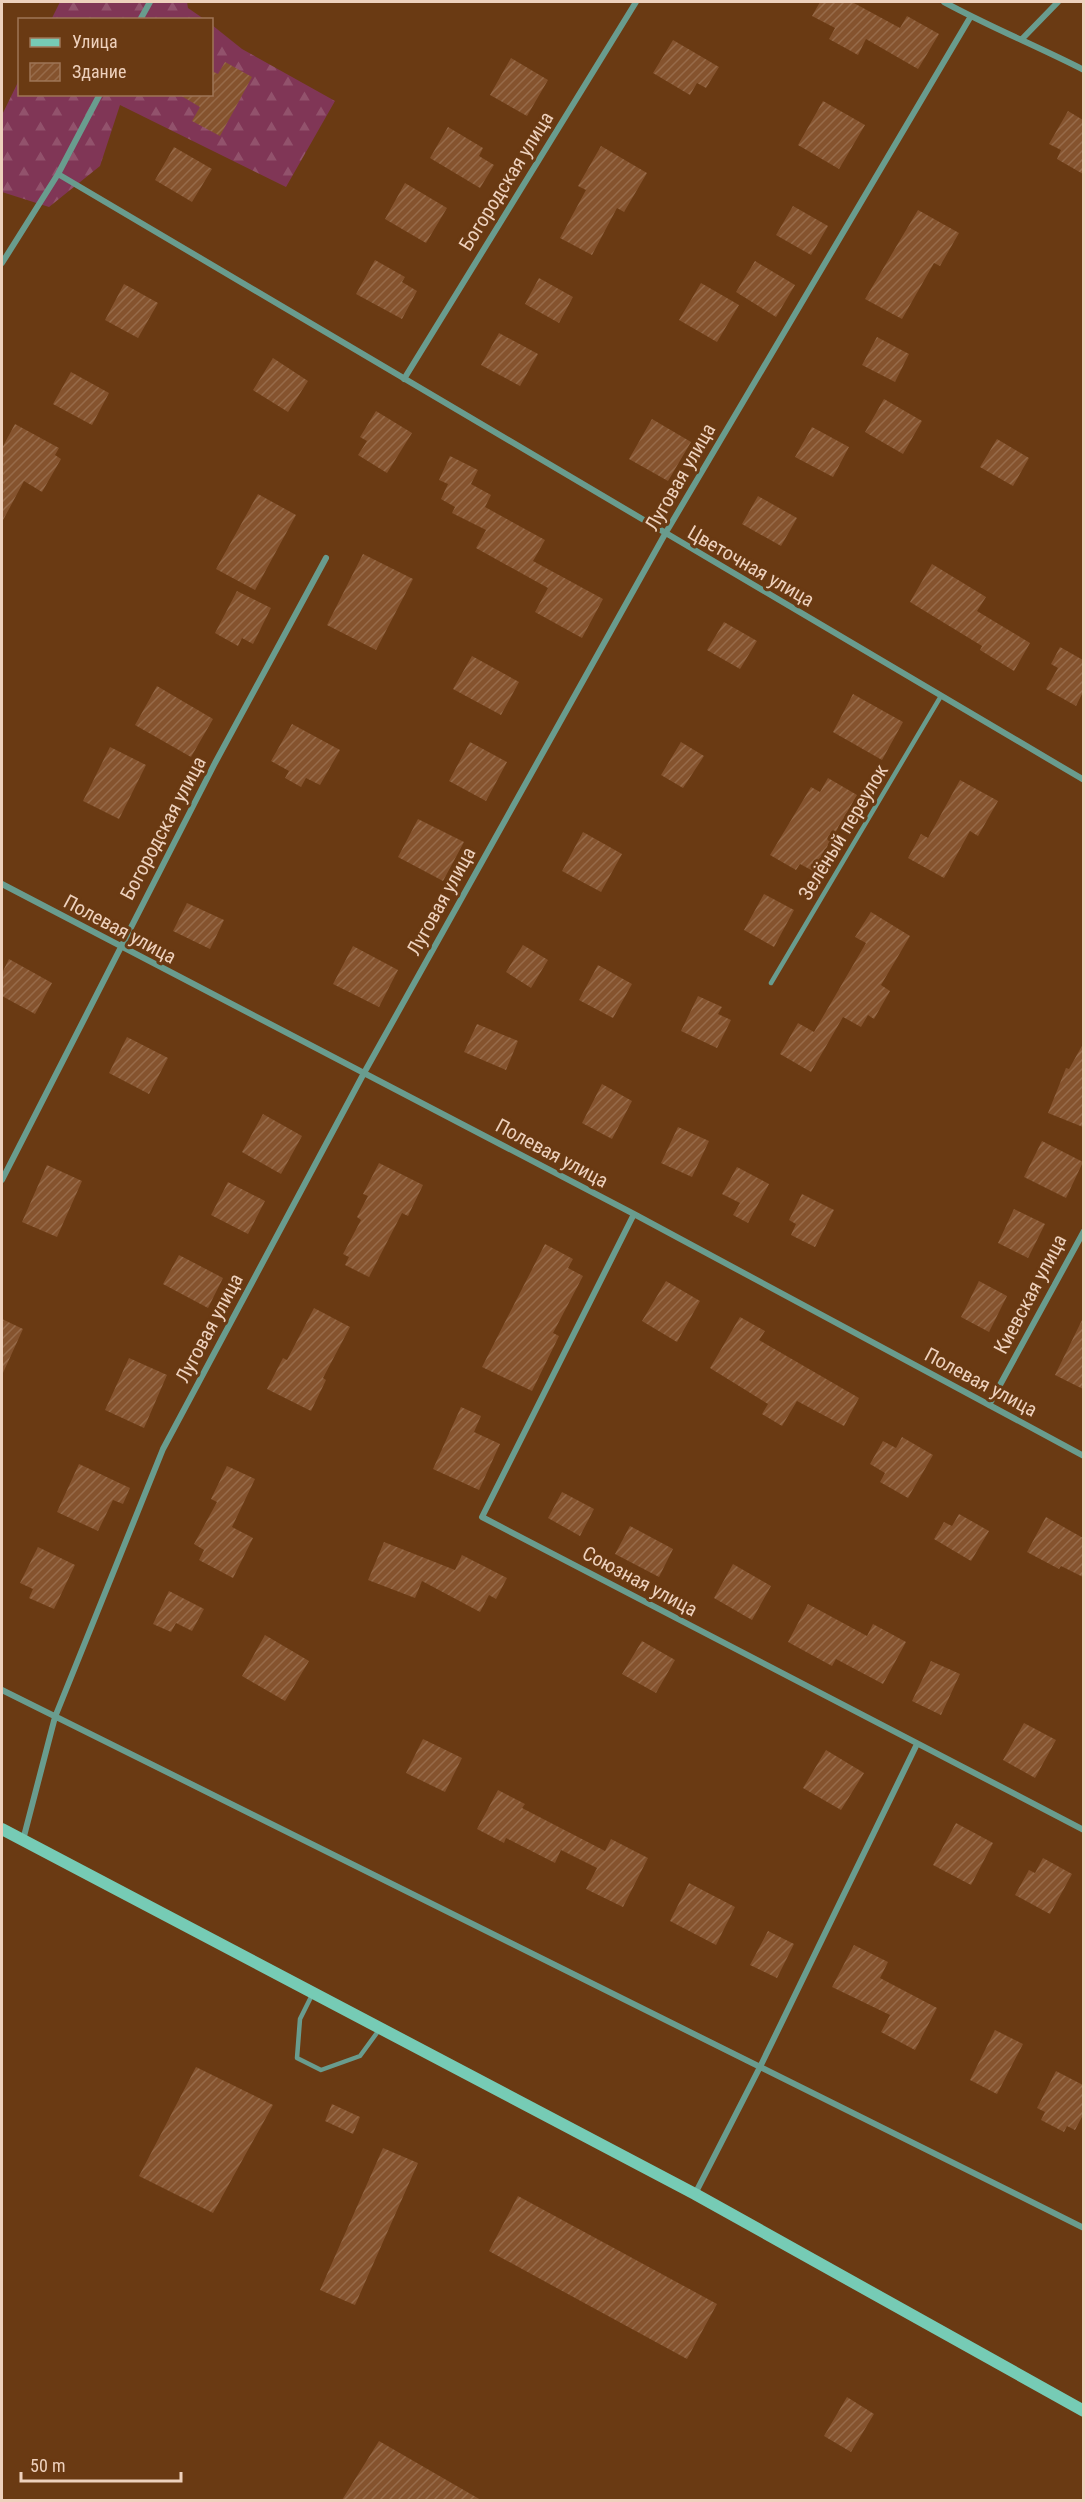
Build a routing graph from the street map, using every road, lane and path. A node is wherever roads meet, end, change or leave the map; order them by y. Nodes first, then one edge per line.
1 (150, 2) edge
2 (636, 2) edge
3 (944, 2) edge
4 (1058, 2) edge
5 (971, 16) junction
6 (141, 18) edge
7 (1022, 39) junction
8 (1083, 70) edge
9 (99, 96) edge
10 (58, 174) junction
11 (2, 262) edge
12 (404, 379) junction
13 (665, 534) junction
14 (326, 558) dead end
15 (941, 696) junction
16 (1083, 780) edge
17 (2, 885) edge
18 (119, 948) junction
19 (771, 983) dead end
20 (364, 1073) junction
21 (2, 1180) edge
22 (633, 1214) junction
23 (1083, 1231) edge
24 (989, 1405) junction
25 (1083, 1456) edge
26 (2, 1690) edge
27 (55, 1717) junction
28 (917, 1743) junction
29 (2, 1829) edge
30 (1083, 1830) edge
31 (23, 1840) junction
32 (314, 1993) junction
33 (380, 2028) junction
34 (761, 2065) junction
35 (695, 2194) junction
36 (1083, 2228) edge
37 (1083, 2411) edge

1 - 6 street
2 - 12 street, Богородская улица
3 - 5 street
4 - 7 street
5 - 7 street
5 - 13 street, Луговая улица
7 - 8 street
9 - 10 street
10 - 11 street
10 - 12 street, Цветочная улица
12 - 13 street, Цветочная улица
13 - 15 street, Цветочная улица
13 - 20 street, Луговая улица
14 - 18 street, Богородская улица
15 - 16 street, Цветочная улица
15 - 19 lane, Зелёный переулок
17 - 18 street, Полевая улица
18 - 20 street, Полевая улица
18 - 21 street, Богородская улица
20 - 22 street, Полевая улица
20 - 27 street, Луговая улица
22 - 24 street, Полевая улица
22 - 28 street, Союзная улица
23 - 24 street, Киевская улица
24 - 25 street, Полевая улица
26 - 27 street
27 - 31 street, Луговая улица
27 - 34 street
28 - 30 street, Союзная улица
28 - 34 street
29 - 31 main road
31 - 32 main road
32 - 33 main road
32 - 33 lane
33 - 35 main road
34 - 35 street
34 - 36 street
35 - 37 main road

